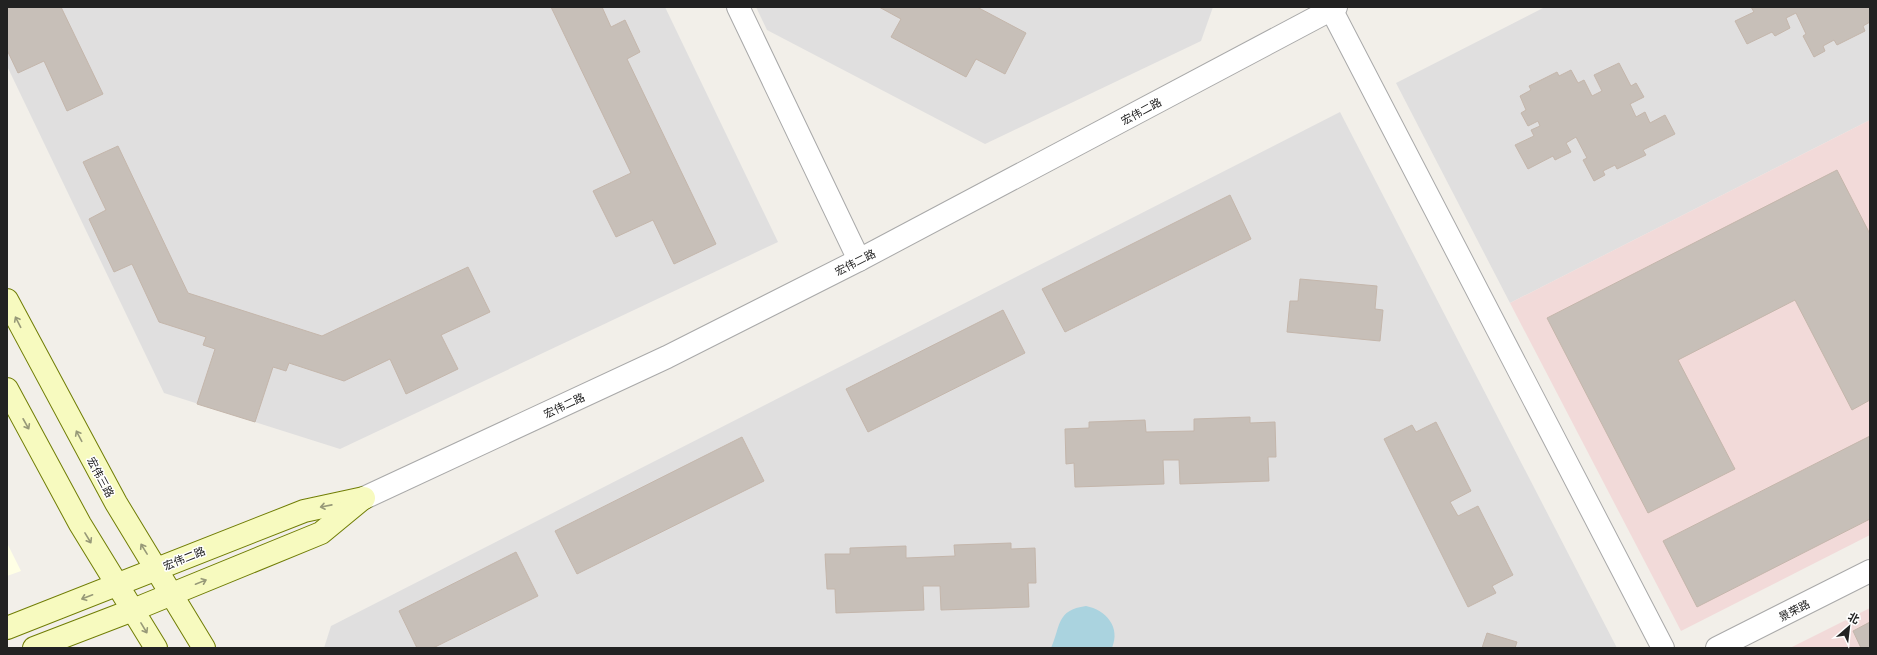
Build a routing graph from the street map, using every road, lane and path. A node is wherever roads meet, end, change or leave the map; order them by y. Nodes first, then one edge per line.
1 (738, 7) edge
2 (1333, 8) edge
3 (859, 260) junction
4 (7, 300) edge
5 (7, 390) edge
6 (364, 498) junction
7 (156, 569) junction
8 (1870, 571) edge
9 (117, 585) junction
10 (172, 594) junction
11 (132, 610) junction
12 (7, 628) edge
13 (34, 648) edge
14 (156, 648) edge
15 (204, 648) edge
16 (1663, 648) edge
17 (1717, 648) edge

1 - 3 street
2 - 3 street, 宏伟二路
2 - 16 street
3 - 6 street, 宏伟二路
7 -> 4 street, 宏伟三路
5 -> 9 street
6 -> 7 street, 宏伟二路
10 -> 6 street, 宏伟二路
7 - 9 street, 宏伟二路
7 - 10 street, 宏伟三路
8 - 17 street, 景荣路
9 - 11 street
9 -> 12 street, 宏伟二路
10 - 11 street, 宏伟二路
10 - 15 street, 宏伟三路
11 - 13 street, 宏伟二路
11 -> 14 street

